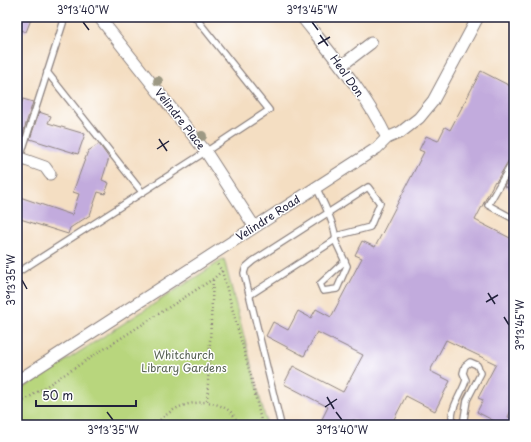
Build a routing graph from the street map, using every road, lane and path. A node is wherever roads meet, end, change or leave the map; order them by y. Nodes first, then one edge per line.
1 (65, 17) edge
2 (99, 17) edge
3 (195, 17) edge
4 (302, 17) edge
5 (478, 17) edge
6 (371, 43) dead end
7 (340, 66) junction
8 (47, 72) junction
9 (387, 138) junction
10 (206, 152) junction
11 (514, 160) edge
12 (18, 161) edge
13 (50, 174) dead end
14 (316, 186) junction
15 (142, 192) junction
16 (328, 213) junction
17 (514, 219) edge
18 (254, 226) junction
19 (335, 238) junction
20 (211, 254) junction
21 (345, 262) junction
22 (222, 271) junction
23 (17, 273) edge
24 (213, 279) junction
25 (250, 296) junction
26 (17, 380) edge
27 (207, 402) junction
28 (18, 405) edge
29 (19, 425) edge
30 (154, 425) edge
31 (238, 425) edge
32 (262, 425) edge
33 (281, 425) edge
34 (453, 425) edge
35 (463, 425) edge

1 - 8 lane
2 - 10 street, Velindre Place
3 - 10 lane
4 - 7 street, Heol Don
5 - 9 street, Velindre Road
6 - 7 street
7 - 9 street, Heol Don
8 - 12 lane
8 - 15 lane
9 - 14 street, Velindre Road
10 - 15 lane
10 - 18 street, Velindre Place
11 - 17 lane
12 - 13 street
14 - 16 lane
14 - 18 street, Velindre Road
15 - 23 lane
16 - 19 lane
16 - 19 lane
16 - 25 lane
18 - 20 street, Velindre Road
19 - 21 lane
19 - 25 lane
20 - 22 path
20 - 26 street, Velindre Road
21 - 21 lane
22 - 24 path
22 - 32 path
24 - 27 path
24 - 28 path
25 - 33 lane
27 - 30 path
27 - 31 path
28 - 29 path
34 - 35 lane

